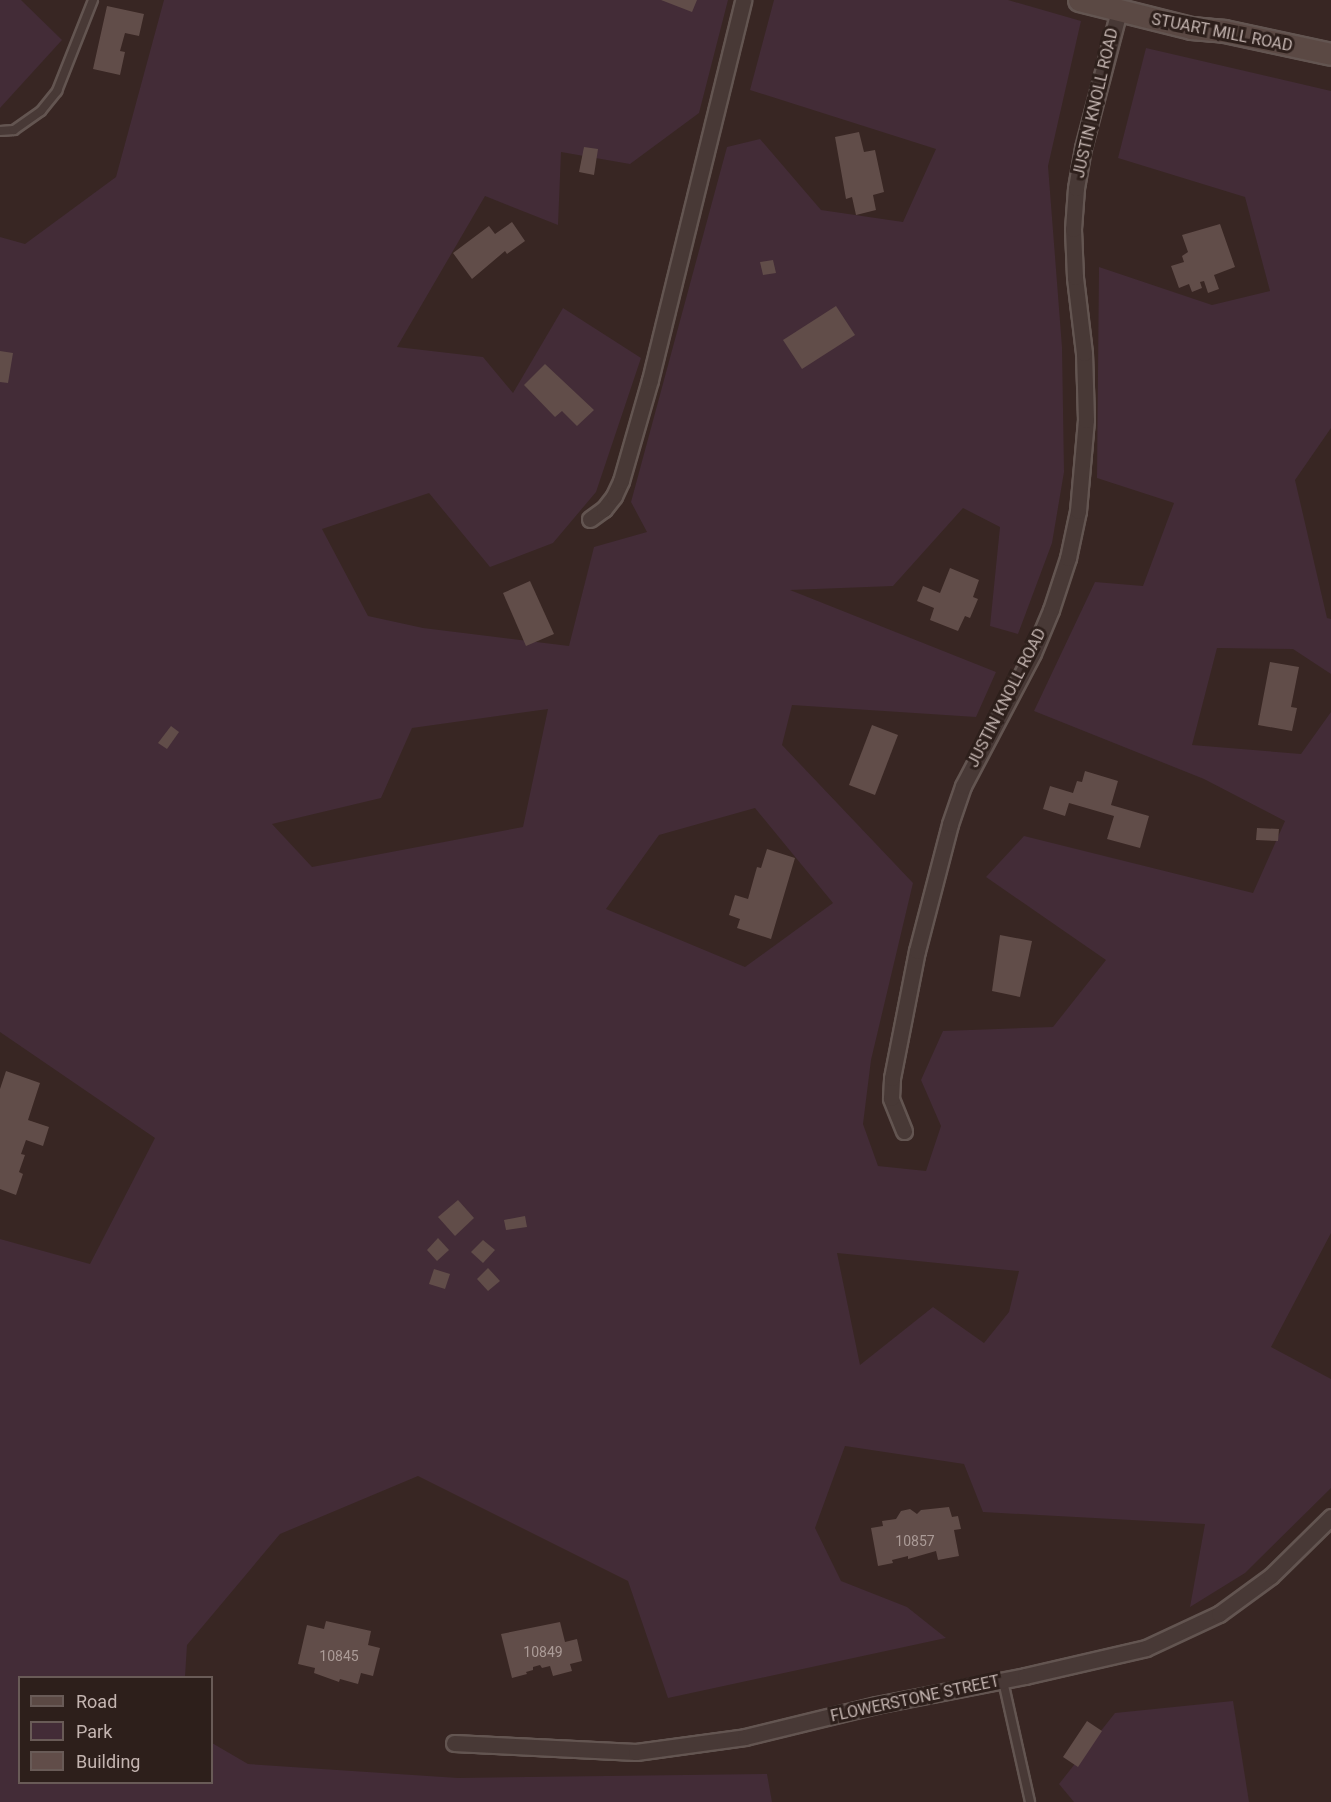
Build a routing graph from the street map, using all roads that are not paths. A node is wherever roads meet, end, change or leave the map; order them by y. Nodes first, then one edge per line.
1 (93, 0) edge
2 (743, 0) edge
3 (1079, 0) edge
4 (1119, 11) junction
5 (1331, 54) edge
6 (0, 131) edge
7 (590, 519) dead end
8 (904, 1131) dead end
9 (1331, 1516) edge
10 (1003, 1681) junction
11 (454, 1743) dead end
12 (1030, 1802) edge

1 - 6 lane
2 - 7 street
3 - 4 main road, STUART MILL ROAD
4 - 5 main road, STUART MILL ROAD
4 - 8 street, JUSTIN KNOLL ROAD
9 - 10 street, FLOWERSTONE STREET
10 - 11 street, FLOWERSTONE STREET
10 - 12 lane

